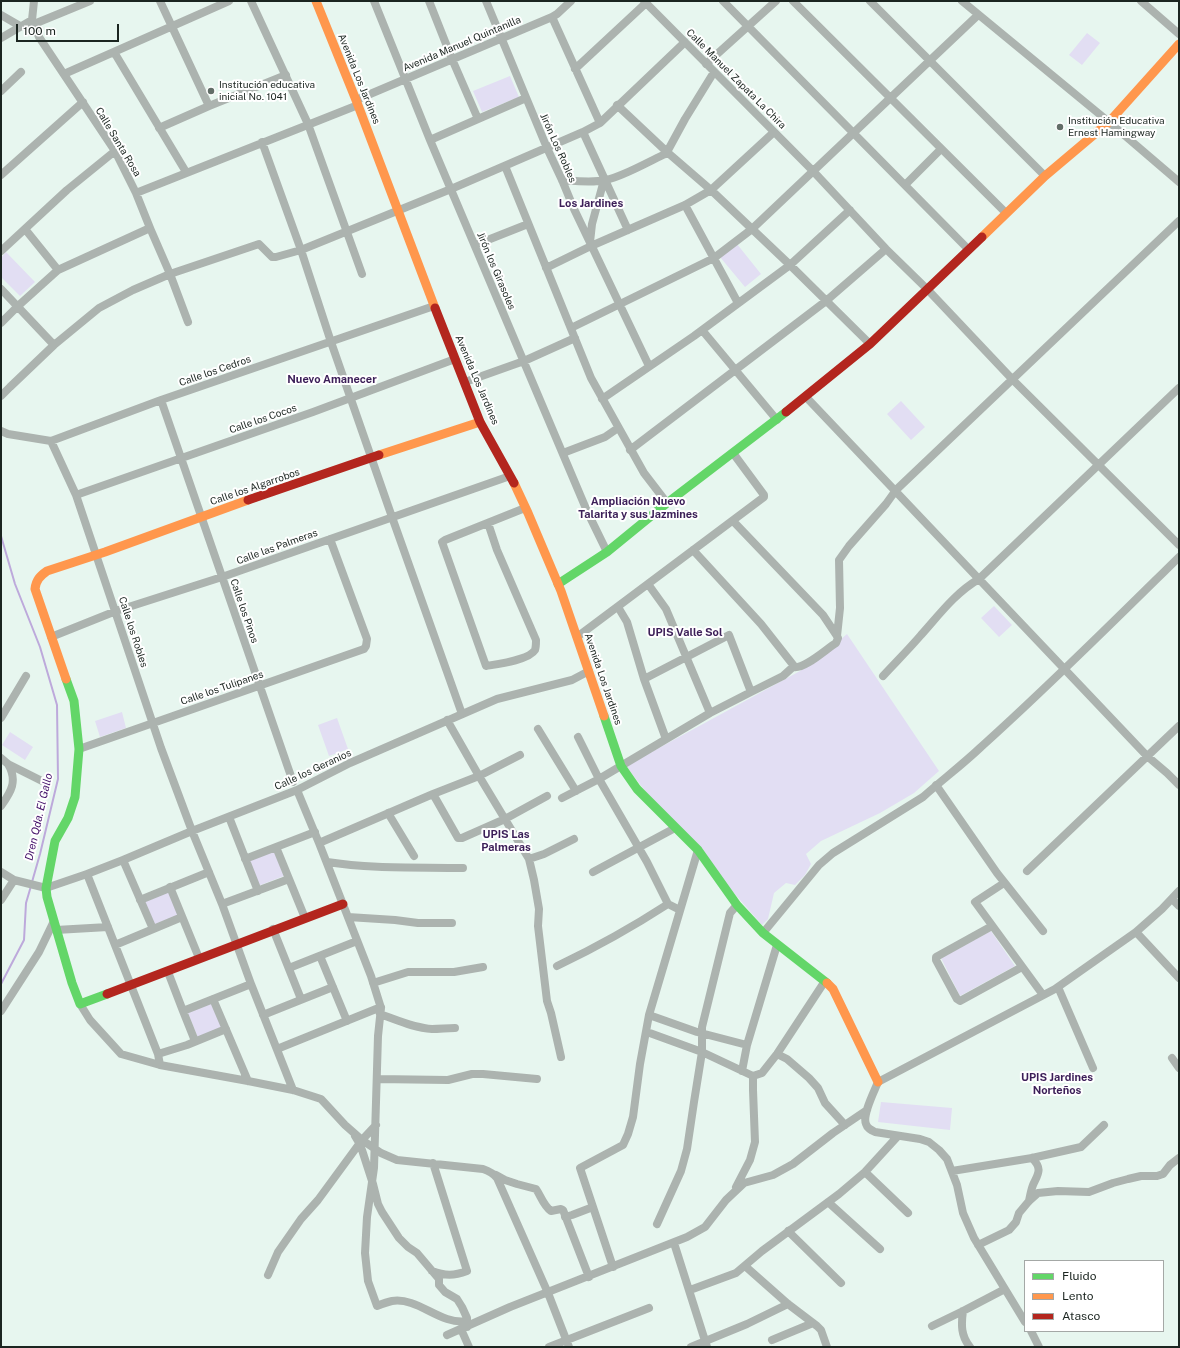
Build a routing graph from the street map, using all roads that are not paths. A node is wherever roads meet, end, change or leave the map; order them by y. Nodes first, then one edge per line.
1 (34, 1) edge
2 (90, 1) edge
3 (160, 1) edge
4 (229, 1) edge
5 (251, 1) edge
6 (316, 1) edge
7 (374, 1) edge
8 (429, 1) edge
9 (486, 1) edge
10 (571, 1) edge
11 (723, 1) edge
12 (776, 1) edge
13 (793, 1) edge
14 (870, 1) edge
15 (962, 1) edge
16 (1141, 1) edge
17 (645, 2) edge
18 (1, 15) edge
19 (978, 15) junction
20 (552, 17) junction
21 (33, 22) junction
22 (20, 26) junction
23 (171, 26) junction
24 (748, 27) junction
25 (1179, 34) edge
26 (1, 38) edge
27 (502, 39) junction
28 (685, 42) junction
29 (1179, 44) edge
30 (114, 52) junction
31 (452, 59) junction
32 (930, 61) junction
33 (706, 64) junction
34 (575, 69) junction
35 (21, 72) dead end
36 (714, 72) junction
37 (64, 74) junction
38 (286, 75) junction
39 (405, 79) junction
40 (1, 91) edge
41 (526, 98) junction
42 (890, 98) junction
43 (83, 102) junction
44 (357, 102) junction
45 (618, 105) junction
46 (208, 106) junction
47 (478, 119) junction
48 (1109, 122) junction
49 (600, 123) junction
50 (308, 124) junction
51 (159, 128) junction
52 (583, 132) junction
53 (774, 132) junction
54 (854, 133) junction
55 (430, 140) junction
56 (262, 142) junction
57 (546, 148) junction
58 (941, 149) junction
59 (115, 151) junction
60 (667, 152) junction
61 (505, 166) junction
62 (813, 171) junction
63 (186, 172) junction
64 (1, 175) edge
65 (1045, 176) junction
66 (562, 180) junction
67 (604, 180) junction
68 (1179, 182) edge
69 (905, 185) junction
70 (451, 189) junction
71 (711, 190) junction
72 (136, 193) junction
73 (685, 205) junction
74 (398, 210) junction
75 (850, 210) junction
76 (1006, 213) junction
77 (1179, 221) edge
78 (528, 224) junction
79 (150, 228) junction
80 (25, 229) junction
81 (752, 229) junction
82 (628, 230) junction
83 (347, 231) junction
84 (590, 244) junction
85 (475, 245) junction
86 (886, 249) junction
87 (968, 249) junction
88 (301, 250) junction
89 (1, 251) edge
90 (714, 258) junction
91 (790, 265) junction
92 (546, 268) junction
93 (58, 270) junction
94 (170, 274) junction
95 (362, 274) dead end
96 (1, 289) edge
97 (927, 289) junction
98 (826, 301) junction
99 (738, 303) junction
100 (619, 304) junction
101 (18, 306) junction
102 (434, 306) junction
103 (188, 322) dead end
104 (1, 324) edge
105 (571, 328) junction
106 (702, 330) junction
107 (575, 338) junction
108 (331, 342) junction
109 (870, 344) junction
110 (54, 345) junction
111 (455, 359) junction
112 (524, 361) junction
113 (649, 366) junction
114 (735, 370) junction
115 (1013, 380) junction
116 (464, 382) junction
117 (1179, 388) edge
118 (1, 396) edge
119 (806, 397) junction
120 (351, 398) junction
121 (602, 399) junction
122 (161, 400) junction
123 (777, 420) junction
124 (480, 422) junction
125 (618, 428) junction
126 (1, 431) edge
127 (51, 441) junction
128 (630, 450) junction
129 (562, 453) junction
130 (733, 453) junction
131 (371, 458) junction
132 (181, 459) junction
133 (1098, 465) junction
134 (510, 476) junction
135 (896, 490) junction
136 (76, 495) junction
137 (667, 503) junction
138 (526, 508) junction
139 (202, 517) junction
140 (392, 517) junction
141 (733, 521) junction
142 (488, 523) junction
143 (330, 539) junction
144 (1179, 544) edge
145 (693, 550) junction
146 (607, 552) junction
147 (97, 555) junction
148 (1179, 557) edge
149 (222, 577) junction
150 (979, 579) junction
151 (558, 584) junction
152 (648, 584) junction
153 (618, 607) junction
154 (116, 611) junction
155 (837, 636) junction
156 (51, 637) junction
157 (577, 637) junction
158 (686, 657) junction
159 (792, 667) junction
160 (1064, 670) junction
161 (589, 671) junction
162 (26, 676) dead end
163 (883, 676) dead end
164 (644, 679) junction
165 (259, 685) junction
166 (751, 692) junction
167 (710, 713) junction
168 (462, 714) junction
169 (1, 718) edge
170 (447, 720) junction
171 (152, 724) junction
172 (1179, 726) edge
173 (538, 729) dead end
174 (578, 737) dead end
175 (666, 739) junction
176 (80, 749) junction
177 (520, 755) dead end
178 (1147, 756) junction
179 (1, 758) edge
180 (8, 764) junction
181 (621, 766) junction
182 (479, 776) junction
183 (599, 778) junction
184 (42, 781) dead end
185 (293, 782) dead end
186 (936, 785) junction
187 (1179, 785) edge
188 (297, 790) junction
189 (576, 791) junction
190 (433, 794) junction
191 (547, 796) dead end
192 (562, 798) dead end
193 (1, 806) edge
194 (388, 813) junction
195 (229, 817) junction
196 (505, 819) junction
197 (675, 828) junction
198 (192, 831) junction
199 (315, 832) junction
200 (574, 839) dead end
201 (319, 843) junction
202 (276, 847) junction
203 (639, 848) junction
204 (698, 850) junction
205 (414, 856) dead end
206 (244, 859) junction
207 (529, 859) junction
208 (123, 860) junction
209 (327, 862) junction
210 (463, 868) dead end
211 (1027, 871) dead end
212 (1, 872) edge
213 (209, 872) junction
214 (593, 872) dead end
215 (87, 874) junction
216 (289, 879) junction
217 (14, 880) junction
218 (1004, 883) junction
219 (170, 887) junction
220 (46, 888) junction
221 (258, 891) junction
222 (1179, 891) edge
223 (1172, 899) junction
224 (1, 900) edge
225 (140, 900) junction
226 (222, 904) junction
227 (343, 904) junction
228 (668, 904) junction
229 (737, 905) junction
230 (1179, 906) edge
231 (680, 910) junction
232 (182, 917) junction
233 (348, 917) junction
234 (305, 918) junction
235 (452, 923) dead end
236 (55, 926) junction
237 (992, 926) junction
238 (108, 927) junction
239 (153, 930) junction
240 (273, 930) junction
241 (1043, 931) dead end
242 (1136, 932) junction
243 (764, 933) junction
244 (357, 941) junction
245 (236, 944) junction
246 (777, 945) junction
247 (115, 946) junction
248 (320, 956) junction
249 (199, 958) junction
250 (557, 966) dead end
251 (483, 967) dead end
252 (1022, 967) junction
253 (289, 968) junction
254 (168, 972) junction
255 (1179, 978) edge
256 (825, 980) junction
257 (373, 983) junction
258 (251, 984) junction
259 (130, 986) junction
260 (333, 987) junction
261 (1058, 987) junction
262 (1043, 995) junction
263 (214, 999) junction
264 (301, 999) junction
265 (80, 1004) junction
266 (1, 1011) edge
267 (183, 1011) junction
268 (380, 1011) junction
269 (263, 1015) junction
270 (649, 1016) junction
271 (347, 1021) junction
272 (455, 1028) dead end
273 (226, 1029) junction
274 (647, 1032) junction
275 (702, 1033) junction
276 (195, 1041) junction
277 (747, 1045) junction
278 (277, 1049) junction
279 (702, 1052) junction
280 (158, 1054) junction
281 (777, 1054) junction
282 (561, 1057) dead end
283 (1172, 1058) dead end
284 (160, 1065) junction
285 (1093, 1068) dead end
286 (1179, 1068) edge
287 (742, 1071) junction
288 (753, 1076) junction
289 (377, 1079) junction
290 (537, 1079) dead end
291 (248, 1081) junction
292 (878, 1082) junction
293 (293, 1090) junction
294 (867, 1110) junction
295 (376, 1124) junction
296 (845, 1125) junction
297 (1104, 1125) dead end
298 (898, 1137) junction
299 (361, 1142) junction
300 (375, 1148) junction
301 (1032, 1158) junction
302 (1179, 1158) edge
303 (433, 1164) junction
304 (952, 1171) junction
305 (865, 1172) junction
306 (494, 1173) junction
307 (373, 1184) junction
308 (726, 1200) junction
309 (1029, 1201) junction
310 (828, 1202) junction
311 (593, 1207) junction
312 (908, 1213) dead end
313 (565, 1217) junction
314 (657, 1224) dead end
315 (788, 1231) junction
316 (674, 1243) junction
317 (978, 1245) junction
318 (880, 1249) dead end
319 (745, 1266) junction
320 (613, 1267) junction
321 (431, 1270) junction
322 (268, 1275) dead end
323 (589, 1277) junction
324 (841, 1283) dead end
325 (1005, 1289) junction
326 (690, 1290) junction
327 (548, 1293) junction
328 (788, 1304) junction
329 (649, 1308) dead end
330 (963, 1311) junction
331 (1024, 1320) edge
332 (813, 1323) junction
333 (465, 1326) junction
334 (932, 1326) dead end
335 (1032, 1332) edge
336 (447, 1335) dead end
337 (772, 1340) dead end
338 (567, 1344) edge
339 (706, 1344) edge
340 (469, 1347) edge
341 (549, 1347) edge
342 (691, 1347) edge
343 (827, 1347) edge
344 (970, 1347) edge
345 (1039, 1347) edge

1 - 21 street
2 - 21 street
3 - 23 street
4 - 23 street
5 - 38 street
6 - 44 street, Avenida Los Jardines
7 - 39 street, Jirón los Girasoles
8 - 31 street
9 - 27 street, Jirón Los Robles
10 - 20 street, Avenida Manuel Quintanilla
11 - 24 street
12 - 24 street
13 - 42 street
14 - 32 street
15 - 19 street
16 - 25 street
17 - 28 street, Calle Manuel Zapata La Chira
17 - 34 street
18 - 22 street
19 - 32 street
19 - 48 street
20 - 27 street, Avenida Manuel Quintanilla
20 - 34 street
21 - 22 street
21 - 37 street, Calle Santa Rosa
22 - 26 street
23 - 30 street
23 - 46 street
24 - 33 street
24 - 54 street
27 - 31 street, Avenida Manuel Quintanilla
27 - 41 street, Jirón Los Robles
28 - 33 street, Calle Manuel Zapata La Chira
28 - 45 street
29 - 48 street
30 - 37 street
30 - 51 street
31 - 39 street, Avenida Manuel Quintanilla
31 - 47 street
32 - 42 street
32 - 65 street
33 - 36 street, Calle Manuel Zapata La Chira
34 - 49 street
35 - 40 street
36 - 53 street, Calle Manuel Zapata La Chira
36 - 60 street
37 - 43 street, Calle Santa Rosa
38 - 46 street
38 - 50 street
39 - 44 street, Avenida Manuel Quintanilla
39 - 55 street, Jirón los Girasoles
41 - 47 street
41 - 57 street, Jirón Los Robles
42 - 54 street
42 - 58 street
43 - 59 street, Calle Santa Rosa
43 - 64 street
44 - 50 street, Avenida Manuel Quintanilla
44 - 74 street, Avenida Los Jardines
45 - 49 street
45 - 60 street
46 - 51 street
47 - 55 street
48 - 65 street
48 - 68 street
49 - 52 street
50 - 56 street, Avenida Manuel Quintanilla
50 - 83 street
51 - 63 street
52 - 57 street
52 - 67 street
53 - 62 street, Calle Manuel Zapata La Chira
53 - 71 street
54 - 62 street
54 - 69 street
55 - 70 street, Jirón los Girasoles
56 - 63 street, Avenida Manuel Quintanilla
56 - 88 street
57 - 61 street
57 - 66 street, Jirón Los Robles
58 - 69 street
58 - 76 street
59 - 72 street, Calle Santa Rosa
59 - 80 street
60 - 67 street
60 - 71 street
61 - 70 street
61 - 78 street
62 - 75 street, Calle Manuel Zapata La Chira
62 - 81 street
63 - 72 street, Avenida Manuel Quintanilla
65 - 76 street
66 - 67 street
66 - 84 street, Jirón Los Robles
67 - 82 street
67 - 84 street
69 - 87 street
70 - 74 street
70 - 85 street, Jirón los Girasoles
71 - 73 street
71 - 81 street
72 - 79 street, Calle Santa Rosa
73 - 82 street
73 - 90 street
74 - 83 street
74 - 102 street, Avenida Los Jardines
75 - 86 street, Calle Manuel Zapata La Chira
75 - 91 street
76 - 87 street
77 - 115 street
78 - 85 street
78 - 92 street
79 - 93 street
79 - 94 street, Calle Santa Rosa
80 - 89 street
80 - 93 street
81 - 90 street
81 - 91 street
82 - 84 street
83 - 88 street
83 - 95 street
84 - 92 street
84 - 100 street, Jirón Los Robles
85 - 112 street, Jirón los Girasoles
86 - 97 street, Calle Manuel Zapata La Chira
86 - 98 street
87 - 97 street
88 - 94 street
88 - 108 street
90 - 99 street
90 - 100 street
91 - 98 street
91 - 99 street
92 - 105 street
93 - 101 street
94 - 103 street, Calle Santa Rosa
94 - 110 street
96 - 101 street
97 - 109 street
97 - 115 street, Calle Manuel Zapata La Chira
98 - 109 street
98 - 114 street
99 - 106 street
100 - 105 street
100 - 113 street, Jirón Los Robles
101 - 104 street
101 - 110 street
102 - 108 street, Calle los Cedros
102 - 111 street, Avenida Los Jardines
105 - 107 street
106 - 113 street
106 - 114 street
107 - 112 street
107 - 121 street
108 - 120 street
108 - 122 street, Calle los Cedros
109 - 119 street
110 - 118 street
111 - 116 street, Avenida Los Jardines
111 - 120 street, Calle los Cocos
112 - 116 street
112 - 129 street, Jirón los Girasoles
113 - 121 street
114 - 123 street
114 - 128 street
115 - 133 street, Calle Manuel Zapata La Chira
115 - 135 street
116 - 124 street, Avenida Los Jardines
117 - 133 street
119 - 123 street
119 - 135 street
120 - 131 street
120 - 132 street, Calle los Cocos
121 - 125 street
122 - 127 street, Calle los Cedros
122 - 132 street, Calle los Pinos
123 - 130 street
124 - 131 street, Calle los Algarrobos
124 - 134 street, Avenida Los Jardines
125 - 128 street
125 - 129 street
126 - 127 street, Calle los Cedros
127 - 136 street, Calle los Robles
128 - 137 street
129 - 146 street, Jirón los Girasoles
130 - 137 street
130 - 141 street
131 - 139 street, Calle los Algarrobos
131 - 140 street
132 - 136 street, Calle los Cocos
132 - 139 street, Calle los Pinos
133 - 144 street, Calle Manuel Zapata La Chira
133 - 150 street
134 - 138 street, Avenida Los Jardines
134 - 140 street, Calle las Palmeras
135 - 150 street
135 - 155 street
136 - 147 street, Calle los Robles
137 - 146 street
138 - 142 street
138 - 151 street, Avenida Los Jardines
139 - 147 street, Calle los Algarrobos
139 - 149 street, Calle los Pinos
140 - 143 street, Calle las Palmeras
140 - 168 street
141 - 145 street
141 - 155 street
142 - 142 street
143 - 149 street, Calle las Palmeras
143 - 165 street, Calle los Tulipanes
145 - 152 street
145 - 159 street
146 - 151 street
147 - 154 street, Calle los Robles
147 - 156 street, Calle los Algarrobos
148 - 160 street
149 - 154 street, Calle las Palmeras
149 - 165 street, Calle los Pinos
150 - 160 street
150 - 163 street
151 - 157 street, Avenida Los Jardines
152 - 153 street
152 - 158 street
153 - 157 street
153 - 164 street
154 - 156 street, Calle las Palmeras
154 - 171 street, Calle los Robles
155 - 159 street
156 - 176 street
157 - 161 street, Avenida Los Jardines
158 - 164 street
158 - 166 street
158 - 167 street
159 - 166 street
160 - 178 street
160 - 186 street
161 - 168 street, Calle los Geranios
161 - 181 street, Avenida Los Jardines
162 - 169 street
164 - 175 street
165 - 171 street, Calle los Tulipanes
165 - 185 street, Calle los Pinos
166 - 167 street
167 - 175 street
168 - 170 street, Calle los Geranios
170 - 182 street
170 - 188 street, Calle los Geranios
171 - 176 street, Calle los Tulipanes
171 - 198 street, Calle los Robles
172 - 178 street
173 - 189 street
174 - 183 street
175 - 181 street
176 - 220 street
177 - 182 street
178 - 187 street
178 - 211 street
179 - 180 street
180 - 184 street
180 - 193 street
181 - 183 street
181 - 197 street, Avenida Los Jardines
182 - 190 street
182 - 196 street
183 - 189 street
183 - 203 street
186 - 218 street
186 - 243 street
188 - 195 street, Calle los Geranios
188 - 199 street
189 - 192 street
190 - 194 street
190 - 196 street
191 - 196 street
194 - 201 street
194 - 205 street
195 - 198 street, Calle los Geranios
195 - 206 street
196 - 207 street
197 - 203 street
197 - 204 street, Avenida Los Jardines
198 - 208 street, Calle los Geranios
198 - 213 street, Calle los Robles
199 - 201 street
199 - 202 street
200 - 207 street
201 - 209 street
202 - 206 street
202 - 216 street
203 - 214 street
203 - 228 street
204 - 229 street, Avenida Los Jardines
204 - 231 street
206 - 221 street
207 - 282 street
208 - 215 street, Calle los Geranios
208 - 225 street
209 - 210 street
209 - 227 street
212 - 217 street
213 - 219 street
213 - 226 street, Calle los Robles
215 - 220 street, Calle los Geranios
215 - 238 street
216 - 221 street
216 - 234 street
217 - 220 street
217 - 224 street
218 - 237 street
218 - 241 street
219 - 225 street
219 - 232 street
220 - 236 street
221 - 226 street
222 - 223 street
223 - 230 street
223 - 242 street
225 - 239 street
226 - 245 street, Calle los Robles
227 - 233 street
227 - 234 street
228 - 231 street
228 - 250 street
229 - 243 street, Avenida Los Jardines
229 - 275 street
231 - 270 street
232 - 239 street
232 - 249 street
233 - 235 street
233 - 244 street
234 - 240 street
236 - 238 street
236 - 265 street
236 - 266 street
237 - 252 street
237 - 252 street
238 - 247 street
239 - 247 street
240 - 245 street
240 - 253 street
242 - 255 street
242 - 261 street
243 - 246 street, Avenida Los Jardines
244 - 248 street
244 - 257 street
245 - 249 street
245 - 258 street, Calle los Robles
246 - 256 street, Avenida Los Jardines
246 - 277 street
247 - 259 street
248 - 253 street
248 - 260 street
249 - 254 street
251 - 257 street
252 - 262 street
253 - 264 street
254 - 259 street
254 - 267 street
256 - 281 street
256 - 292 street, Avenida Los Jardines
257 - 268 street
258 - 263 street
258 - 269 street, Calle los Robles
259 - 265 street
259 - 280 street
260 - 264 street
260 - 271 street
261 - 262 street
261 - 285 street
262 - 292 street
263 - 267 street
263 - 273 street
264 - 269 street
265 - 284 street
267 - 276 street
268 - 271 street
268 - 272 street
268 - 289 street
269 - 278 street, Calle los Robles
270 - 274 street
270 - 275 street
271 - 278 street
273 - 276 street
273 - 291 street
274 - 279 street
274 - 311 street
275 - 277 street
275 - 279 street
276 - 280 street
277 - 287 street
278 - 293 street, Calle los Robles
279 - 287 street
279 - 314 street
280 - 284 street
281 - 288 street
281 - 296 street
283 - 286 street
284 - 291 street
287 - 288 street
288 - 308 street
289 - 290 street
289 - 295 street
291 - 293 street
292 - 294 street
293 - 299 street
294 - 296 street
294 - 298 street
295 - 299 street
295 - 300 street
296 - 308 street
297 - 301 street
298 - 304 street
298 - 305 street
299 - 300 street
299 - 307 street
299 - 322 street
300 - 303 street
300 - 307 street
301 - 304 street
301 - 309 street
302 - 309 street
303 - 306 street
303 - 321 street
304 - 317 street
305 - 310 street
305 - 312 street
306 - 313 street
306 - 327 street
307 - 321 street
307 - 333 street
308 - 316 street
309 - 317 street
310 - 315 street
310 - 318 street
311 - 313 street
311 - 320 street
313 - 323 street
315 - 319 street
315 - 324 street
316 - 320 street
316 - 326 street
317 - 325 street
319 - 326 street
319 - 328 street
320 - 323 street
321 - 333 street
323 - 327 street
325 - 330 street
325 - 331 street
326 - 339 street
327 - 333 street
327 - 338 street
328 - 332 street
328 - 339 street
329 - 338 street
330 - 334 street
330 - 344 street
332 - 337 street
332 - 343 street
333 - 336 street
333 - 340 street
335 - 345 street
338 - 341 street
339 - 342 street

